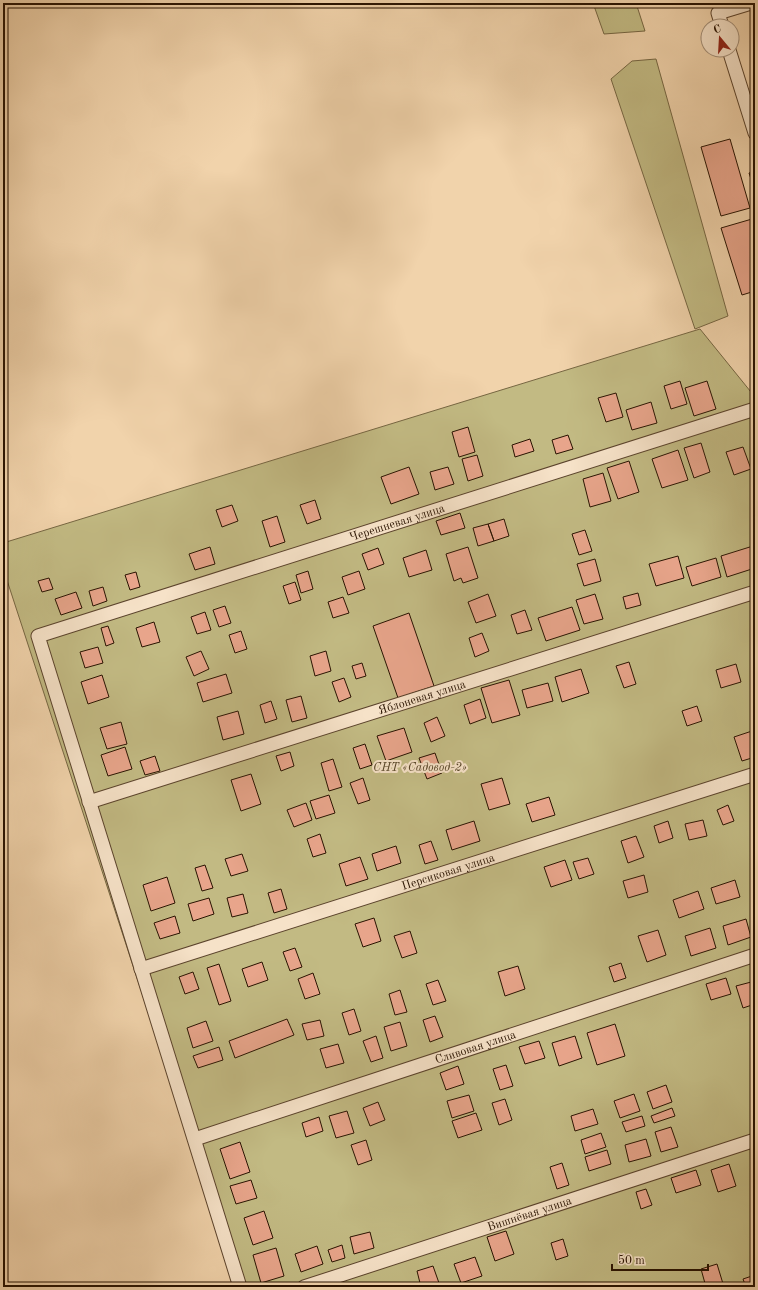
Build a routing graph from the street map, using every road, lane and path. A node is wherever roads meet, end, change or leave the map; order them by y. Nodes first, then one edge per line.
1 (751, 3) edge
2 (720, 18) edge
3 (732, 58) edge
4 (755, 133) edge
5 (755, 409) edge
6 (755, 592) edge
7 (755, 774) edge
8 (89, 802) junction
9 (755, 956) edge
10 (141, 969) junction
11 (195, 1139) junction
12 (755, 1140) edge
13 (240, 1287) edge
14 (304, 1287) edge

1 - 2 street
3 - 4 street
5 - 8 street, Черешневая улица
6 - 8 street, Яблоневая улица
7 - 10 street, Персиковая улица
8 - 10 street
9 - 11 street, Сливовая улица
10 - 11 street
11 - 13 street
12 - 14 street, Вишнёвая улица

